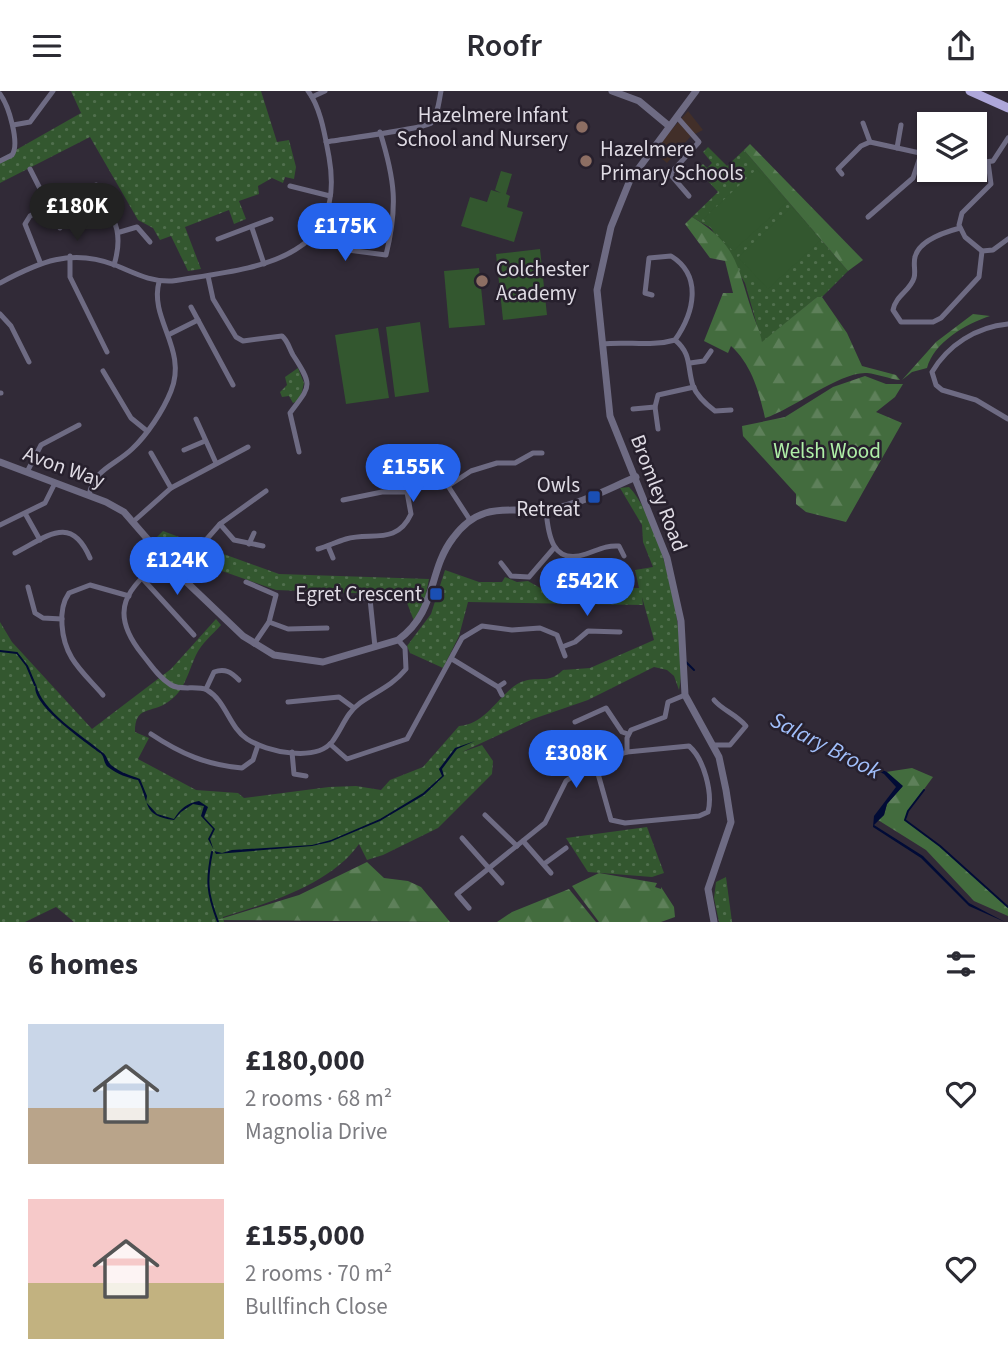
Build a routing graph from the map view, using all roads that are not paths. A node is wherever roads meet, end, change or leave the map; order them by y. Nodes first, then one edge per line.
1 (53, 91) edge
2 (308, 91) edge
3 (325, 91) edge
4 (441, 91) edge
5 (612, 91) edge
6 (696, 91) edge
7 (970, 91) edge
8 (0, 94) edge
9 (312, 97) junction
10 (1008, 108) edge
11 (677, 117) junction
12 (863, 123) dead end
13 (13, 125) junction
14 (901, 125) dead end
15 (669, 126) junction
16 (380, 132) junction
17 (1008, 138) edge
18 (326, 142) junction
19 (870, 142) junction
20 (897, 148) junction
21 (917, 153) edge
22 (0, 161) edge
23 (988, 162) joint
24 (917, 168) edge
25 (30, 169) dead end
26 (838, 172) dead end
27 (96, 185) dead end
28 (290, 186) dead end
29 (330, 196) junction
30 (689, 196) dead end
31 (48, 206) junction
32 (868, 217) dead end
33 (271, 219) dead end
34 (60, 228) dead end
35 (251, 228) junction
36 (960, 228) junction
37 (320, 231) junction
38 (120, 232) junction
39 (218, 239) dead end
40 (1008, 239) edge
41 (150, 242) dead end
42 (982, 251) junction
43 (70, 255) junction
44 (40, 262) junction
45 (264, 264) junction
46 (114, 265) junction
47 (208, 276) junction
48 (159, 282) junction
49 (0, 283) edge
50 (637, 294) dead end
51 (191, 307) dead end
52 (0, 314) edge
53 (198, 320) junction
54 (1008, 324) edge
55 (170, 334) junction
56 (675, 340) junction
57 (602, 344) junction
58 (711, 351) dead end
59 (107, 352) dead end
60 (29, 362) dead end
61 (690, 363) junction
62 (103, 371) dead end
63 (233, 385) dead end
64 (694, 387) junction
65 (655, 407) junction
66 (633, 409) dead end
67 (730, 410) dead end
68 (196, 419) dead end
69 (1008, 419) edge
70 (79, 425) dead end
71 (658, 429) dead end
72 (147, 431) junction
73 (205, 441) junction
74 (248, 447) dead end
75 (184, 450) dead end
76 (299, 452) dead end
77 (151, 453) dead end
78 (542, 453) dead end
79 (0, 462) edge
80 (216, 463) junction
81 (27, 472) junction
82 (636, 477) junction
83 (55, 483) junction
84 (448, 486) junction
85 (171, 488) junction
86 (266, 491) dead end
87 (407, 492) junction
88 (89, 495) junction
89 (343, 500) dead end
90 (546, 510) junction
91 (26, 515) junction
92 (470, 520) junction
93 (134, 521) junction
94 (219, 524) junction
95 (0, 525) edge
96 (254, 533) dead end
97 (40, 540) junction
98 (249, 544) junction
99 (262, 546) dead end
100 (328, 546) junction
101 (554, 548) junction
102 (318, 549) dead end
103 (15, 553) dead end
104 (624, 556) dead end
105 (90, 558) dead end
106 (164, 558) junction
107 (333, 558) dead end
108 (501, 563) dead end
109 (177, 573) junction
110 (141, 577) junction
111 (246, 582) dead end
112 (28, 587) dead end
113 (276, 595) junction
114 (284, 595) dead end
115 (129, 596) junction
116 (362, 598) dead end
117 (370, 599) junction
118 (379, 599) dead end
119 (62, 619) junction
120 (269, 622) junction
121 (327, 628) dead end
122 (620, 632) dead end
123 (194, 635) dead end
124 (398, 640) junction
125 (254, 644) junction
126 (375, 647) junction
127 (562, 647) junction
128 (565, 656) dead end
129 (452, 659) junction
130 (239, 680) dead end
131 (104, 683) dead end
132 (504, 683) dead end
133 (498, 687) junction
134 (97, 688) junction
135 (206, 689) junction
136 (103, 695) dead end
137 (502, 695) dead end
138 (685, 695) junction
139 (714, 700) dead end
140 (288, 702) dead end
141 (355, 708) junction
142 (575, 722) dead end
143 (151, 734) dead end
144 (628, 734) junction
145 (330, 744) junction
146 (258, 745) junction
147 (713, 745) junction
148 (292, 752) junction
149 (628, 752) junction
150 (595, 763) junction
151 (306, 776) dead end
152 (485, 815) dead end
153 (506, 820) dead end
154 (499, 827) junction
155 (462, 838) dead end
156 (478, 841) dead end
157 (520, 844) junction
158 (470, 847) junction
159 (566, 848) dead end
160 (544, 865) junction
161 (489, 868) junction
162 (551, 873) dead end
163 (502, 883) dead end
164 (451, 887) dead end
165 (457, 894) junction
166 (469, 908) dead end
167 (713, 922) edge

1 - 13 street
2 - 9 street
3 - 9 street
4 - 16 street
5 - 15 street
6 - 11 street, Bromley Road
7 - 10 main road
8 - 13 street
9 - 18 street
11 - 15 street, Bromley Road
11 - 30 street
12 - 19 street
13 - 22 street
14 - 20 street
15 - 57 street, Bromley Road
16 - 18 street
16 - 37 street
17 - 23 street
18 - 29 street
19 - 20 street
19 - 26 street
20 - 21 street
23 - 36 street
24 - 32 street
25 - 31 street
27 - 38 street
28 - 29 street
29 - 37 street
31 - 34 street
31 - 44 street
33 - 35 street
35 - 39 street
35 - 45 street
36 - 42 street
36 - 42 street
37 - 45 street
38 - 41 street
38 - 46 street
40 - 42 street
43 - 44 street
43 - 46 street
43 - 59 street
44 - 49 street
45 - 47 street
46 - 48 street
47 - 48 street
47 - 76 street
48 - 55 street
50 - 56 street
51 - 53 street
52 - 60 street
53 - 55 street
53 - 63 street
54 - 69 street
55 - 72 street
56 - 57 street
56 - 61 street
57 - 82 street, Bromley Road
58 - 61 street
61 - 64 street
62 - 72 street
64 - 65 street
64 - 67 street
65 - 66 street
65 - 71 street
68 - 73 street
70 - 81 street
72 - 88 street
73 - 75 street
73 - 80 street
74 - 80 street
77 - 85 street
78 - 84 street
79 - 81 street, Avon Way
80 - 85 street
81 - 83 street, Avon Way
82 - 90 street
82 - 138 street, Bromley Road
83 - 88 street, Avon Way
83 - 91 street
84 - 87 street
84 - 92 street
85 - 93 street
86 - 94 street
87 - 89 street
87 - 100 street
88 - 93 street, Avon Way
90 - 92 street
90 - 101 street
91 - 95 street
91 - 97 street
92 - 124 street
93 - 106 street, Avon Way
94 - 98 street
94 - 109 street
96 - 98 street
97 - 103 street
97 - 105 street
98 - 99 street
100 - 102 street
100 - 107 street
101 - 104 street
101 - 108 street
106 - 109 street, Avon Way
106 - 110 street
109 - 125 street, Avon Way
110 - 115 street
110 - 123 street
111 - 113 street
112 - 119 street
113 - 114 street
113 - 120 street
115 - 119 street
115 - 135 street
116 - 117 street
117 - 118 street
117 - 126 street
119 - 134 street
120 - 121 street
120 - 125 street
122 - 127 street
124 - 126 street
124 - 141 street
125 - 126 street
127 - 128 street
127 - 129 street
129 - 133 street
129 - 145 street
130 - 135 street
131 - 134 street
132 - 133 street
133 - 137 street
134 - 136 street
135 - 146 street
138 - 144 street
138 - 147 street, Bromley Road
139 - 147 street
140 - 141 street
141 - 145 street
142 - 144 street
143 - 146 street
144 - 149 street
145 - 148 street
146 - 148 street
147 - 167 street, Bromley Road
148 - 151 street
149 - 150 street
149 - 150 street
150 - 157 street
152 - 154 street
153 - 154 street
154 - 157 street
155 - 158 street
156 - 158 street
157 - 160 street
157 - 161 street
158 - 161 street
159 - 160 street
160 - 162 street
161 - 163 street
161 - 165 street
164 - 165 street
165 - 166 street

